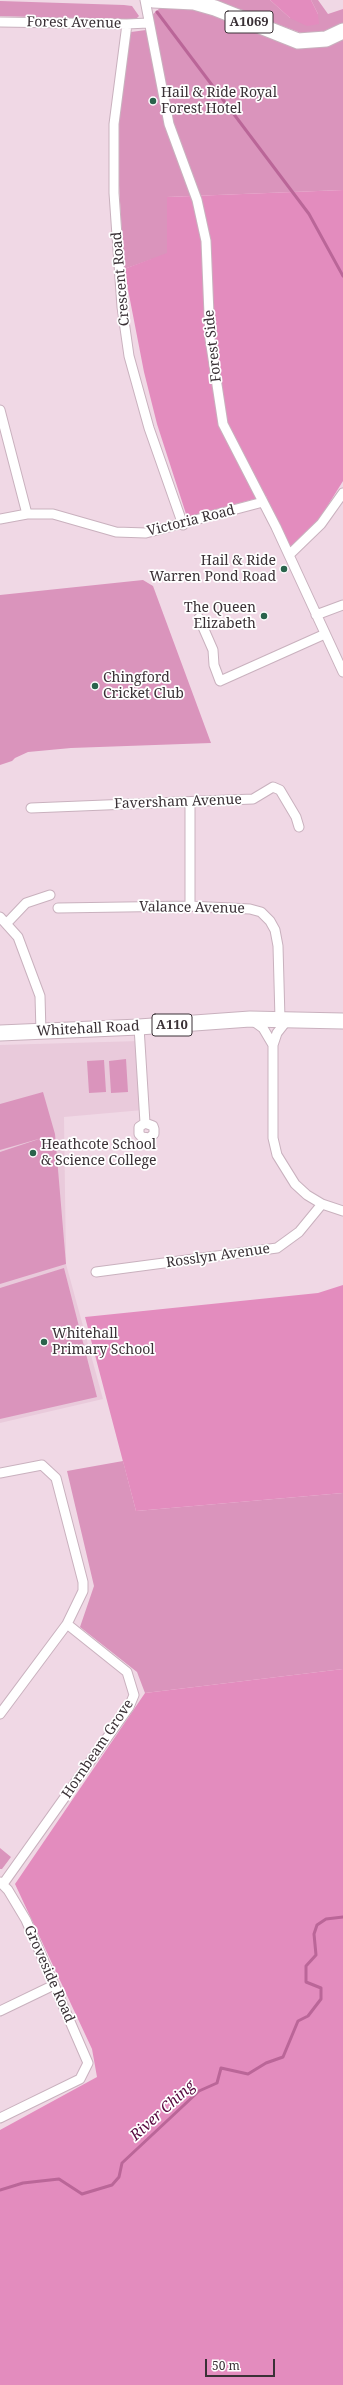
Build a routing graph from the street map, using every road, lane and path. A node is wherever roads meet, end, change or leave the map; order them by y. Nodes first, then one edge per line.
1 (145, 0) edge
2 (153, 0) edge
3 (0, 22) edge
4 (148, 23) junction
5 (127, 24) junction
6 (343, 31) edge
7 (0, 410) edge
8 (343, 494) edge
9 (263, 502) junction
10 (27, 514) junction
11 (0, 519) edge
12 (183, 524) junction
13 (288, 555) junction
14 (343, 605) edge
15 (316, 615) junction
16 (200, 618) dead end
17 (325, 634) junction
18 (343, 672) edge
19 (190, 803) junction
20 (31, 808) dead end
21 (299, 827) dead end
22 (50, 895) dead end
23 (190, 906) junction
24 (58, 908) dead end
25 (3, 920) edge
26 (250, 1019) junction
27 (284, 1019) junction
28 (343, 1021) edge
29 (139, 1027) junction
30 (41, 1032) junction
31 (0, 1033) edge
32 (273, 1045) junction
33 (145, 1123) dead end
34 (322, 1204) junction
35 (343, 1211) edge
36 (96, 1272) dead end
37 (0, 1473) edge
38 (67, 1624) junction
39 (0, 1714) edge
40 (2, 1883) edge
41 (54, 1985) junction
42 (0, 2011) edge
43 (0, 2118) edge

1 - 4 street, Forest Side
2 - 6 main road, A1069
3 - 5 street, Forest Avenue
4 - 5 street, Forest Avenue
4 - 9 street, Forest Side
5 - 12 street, Crescent Road
7 - 10 street
8 - 13 street
9 - 12 street, Victoria Road
9 - 13 street, Forest Side
10 - 11 street, Victoria Road
10 - 12 street, Victoria Road
13 - 15 street, Forest Side
14 - 15 street
15 - 17 street, Forest Side
16 - 17 street
17 - 18 street, Forest Side
19 - 20 street, Faversham Avenue
19 - 21 street, Faversham Avenue
19 - 23 street
22 - 25 street
23 - 24 street, Valance Avenue
23 - 27 street, Valance Avenue
25 - 30 street
26 - 27 main road, Whitehall Road / A110
26 - 29 main road, Whitehall Road / A110
26 - 32 street
27 - 28 main road, Whitehall Road / A110
27 - 32 street
29 - 30 main road, Whitehall Road / A110
29 - 33 street
30 - 31 main road, Whitehall Road / A110
32 - 34 street
34 - 35 street
34 - 36 street, Rosslyn Avenue
37 - 38 street
38 - 39 street
38 - 40 street, Hornbeam Grove
40 - 41 street, Groveside Road
41 - 42 street
41 - 43 street, Groveside Road

